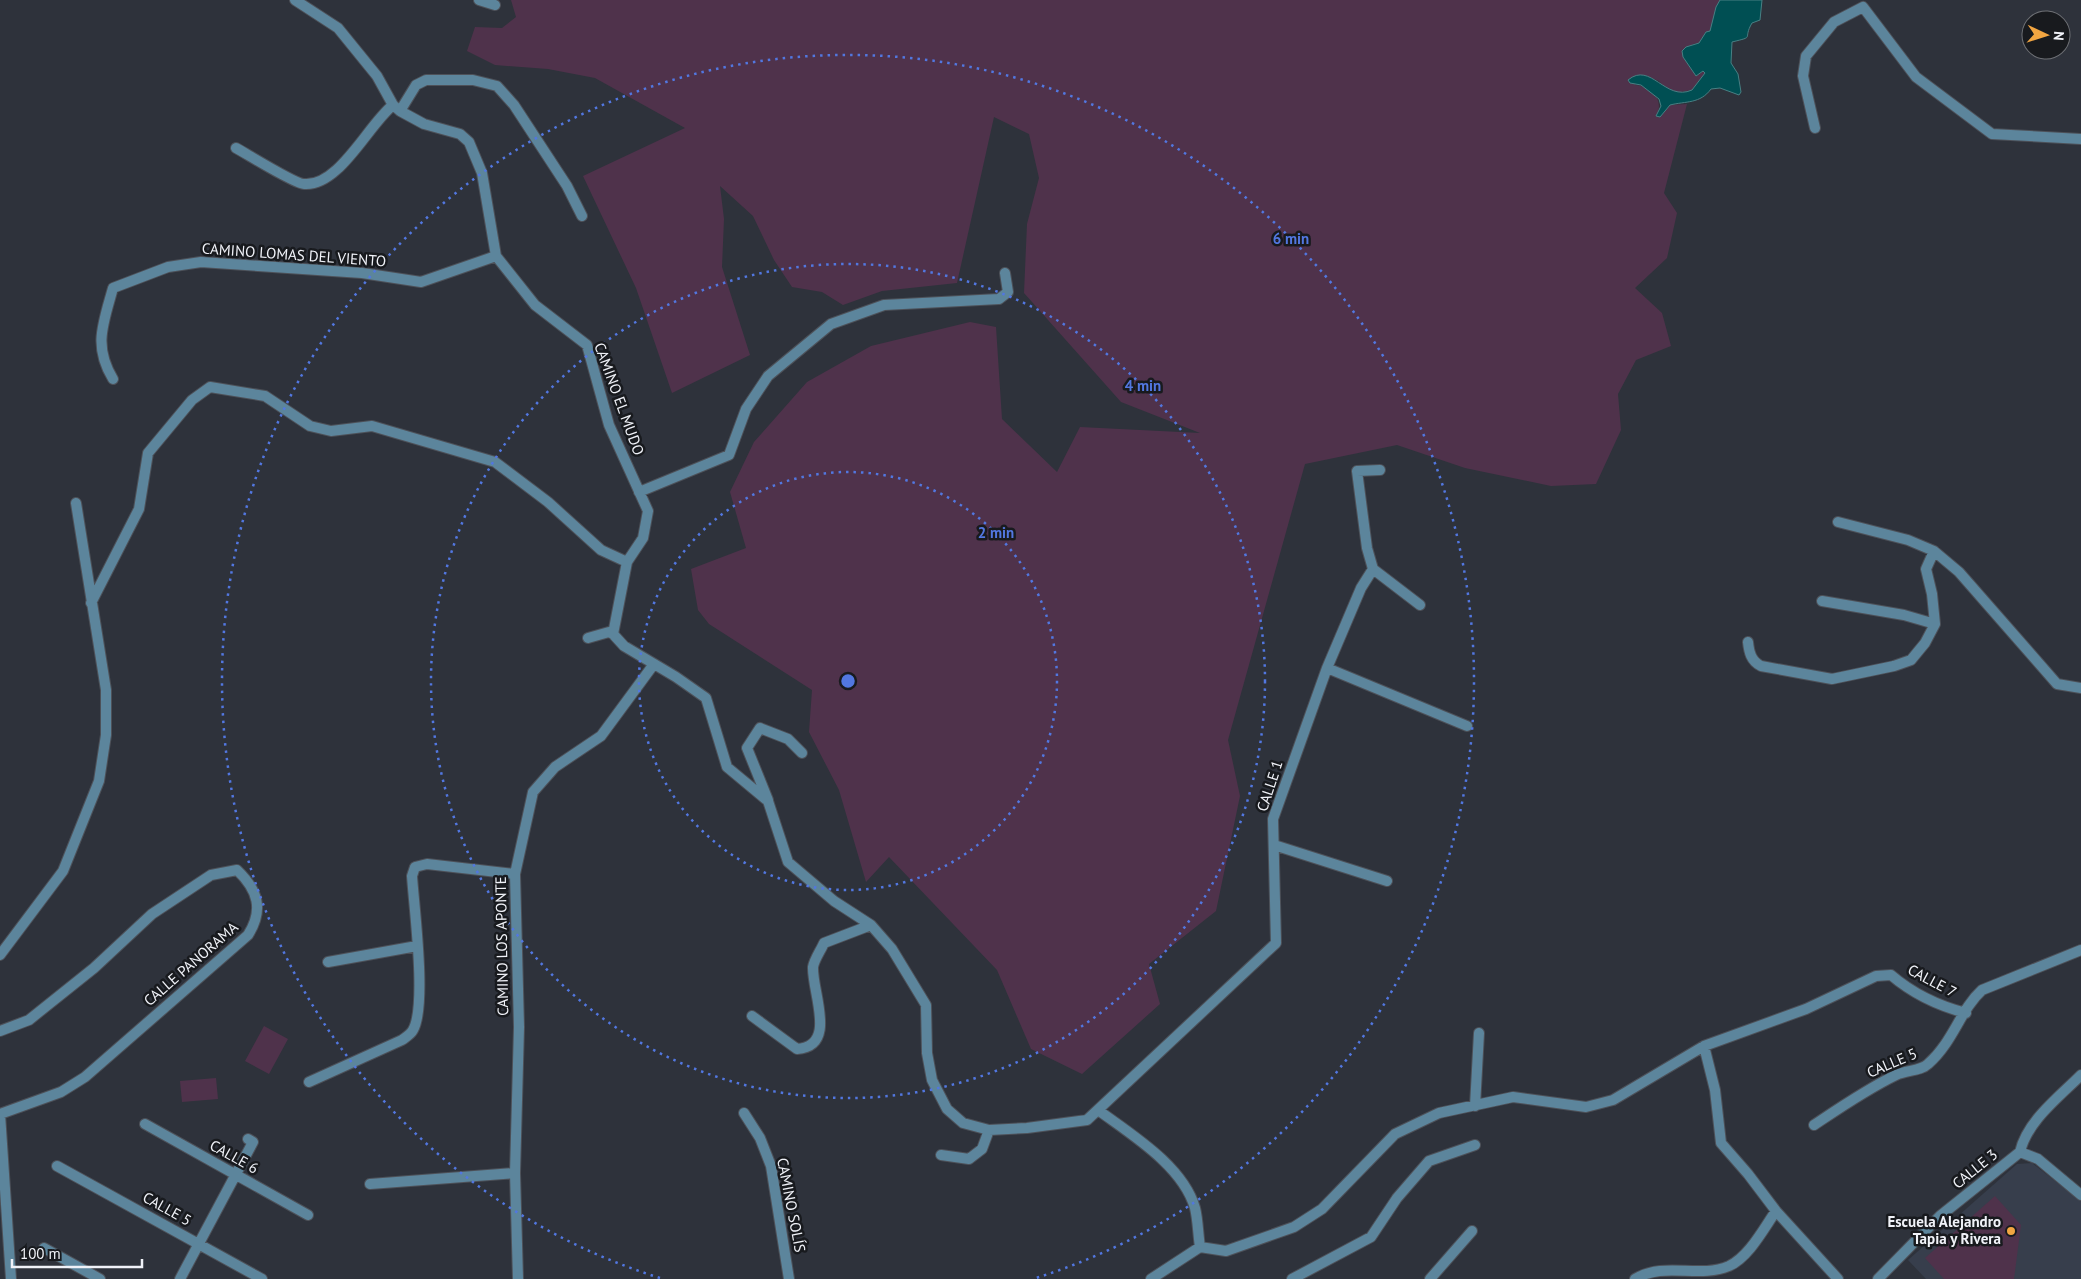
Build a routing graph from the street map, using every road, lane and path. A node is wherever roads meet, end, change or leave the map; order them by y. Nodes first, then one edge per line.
1 (295, 0) edge
2 (479, 0) edge
3 (495, 6) dead end
4 (396, 108) junction
5 (1815, 128) dead end
6 (2081, 138) edge
7 (236, 148) dead end
8 (582, 216) dead end
9 (496, 256) junction
10 (1005, 273) dead end
11 (114, 380) dead end
12 (1380, 470) dead end
13 (639, 492) junction
14 (76, 503) dead end
15 (1838, 522) dead end
16 (1934, 551) junction
17 (627, 562) junction
18 (1373, 569) junction
19 (1822, 601) dead end
20 (91, 604) junction
21 (1420, 605) dead end
22 (1935, 624) junction
23 (613, 634) junction
24 (588, 638) dead end
25 (1748, 642) dead end
26 (654, 664) junction
27 (1327, 668) junction
28 (2081, 688) edge
29 (1467, 726) dead end
30 (802, 753) dead end
31 (768, 801) junction
32 (1274, 845) junction
33 (515, 874) junction
34 (1387, 881) dead end
35 (871, 925) junction
36 (417, 946) junction
37 (2081, 950) edge
38 (0, 955) edge
39 (328, 962) dead end
40 (1966, 1013) junction
41 (752, 1016) dead end
42 (0, 1031) edge
43 (1479, 1033) dead end
44 (1704, 1046) junction
45 (2081, 1075) edge
46 (309, 1082) dead end
47 (1475, 1106) junction
48 (1098, 1110) junction
49 (744, 1113) dead end
50 (0, 1114) edge
51 (145, 1124) dead end
52 (1814, 1125) dead end
53 (989, 1130) junction
54 (248, 1139) dead end
55 (1475, 1145) dead end
56 (2020, 1152) junction
57 (941, 1155) dead end
58 (57, 1166) dead end
59 (515, 1173) junction
60 (235, 1176) junction
61 (370, 1184) dead end
62 (2081, 1195) edge
63 (1776, 1211) junction
64 (308, 1215) dead end
65 (1472, 1231) dead end
66 (199, 1244) junction
67 (1200, 1247) junction
68 (44, 1248) dead end
69 (11, 1279) edge
70 (100, 1279) edge
71 (180, 1279) edge
72 (262, 1279) edge
73 (518, 1279) edge
74 (789, 1279) edge
75 (1151, 1279) edge
76 (1292, 1279) edge
77 (1430, 1279) edge
78 (1635, 1279) edge
79 (1838, 1279) edge
80 (1878, 1279) edge

1 - 4 street
2 - 3 street
4 - 7 street
4 - 8 street
4 - 9 street, CAMINO EL MUDO
5 - 6 street
9 - 11 street, CAMINO LOMAS DEL VIENTO
9 - 13 street, CAMINO EL MUDO
10 - 13 street
12 - 18 street
13 - 17 street, CAMINO EL MUDO
14 - 20 street
15 - 16 street
16 - 22 street
16 - 28 street
17 - 20 street
17 - 23 street, CAMINO EL MUDO
18 - 21 street
18 - 27 street, CALLE 1
19 - 22 street
20 - 38 street
22 - 25 street
23 - 24 street
23 - 26 street
26 - 31 street
26 - 33 street, CAMINO LOS APONTE
27 - 29 street
27 - 32 street, CALLE 1
30 - 31 street
31 - 35 street
32 - 34 street
32 - 48 street, CALLE 1
33 - 36 street
33 - 59 street, CAMINO LOS APONTE
35 - 41 street
35 - 53 street
36 - 39 street
36 - 46 street
37 - 40 street, CALLE 7
40 - 44 street, CALLE 7
40 - 52 street, CALLE 5
42 - 50 street, CALLE PANORAMA
43 - 47 street
44 - 47 street, CALLE 7
44 - 63 street
45 - 56 street, CALLE 3
47 - 67 street, CALLE 7
48 - 53 street
48 - 67 street
49 - 74 street, CAMINO SOLÍS
50 - 69 street
51 - 60 street, CALLE 6
53 - 57 street
54 - 60 street
55 - 76 street
56 - 62 street
56 - 80 street, CALLE 3
58 - 66 street, CALLE 5
59 - 61 street
59 - 73 street, CAMINO LOS APONTE
60 - 64 street, CALLE 6
60 - 66 street
63 - 78 street
63 - 79 street
65 - 77 street
66 - 71 street
66 - 72 street, CALLE 5
67 - 75 street
68 - 70 street

